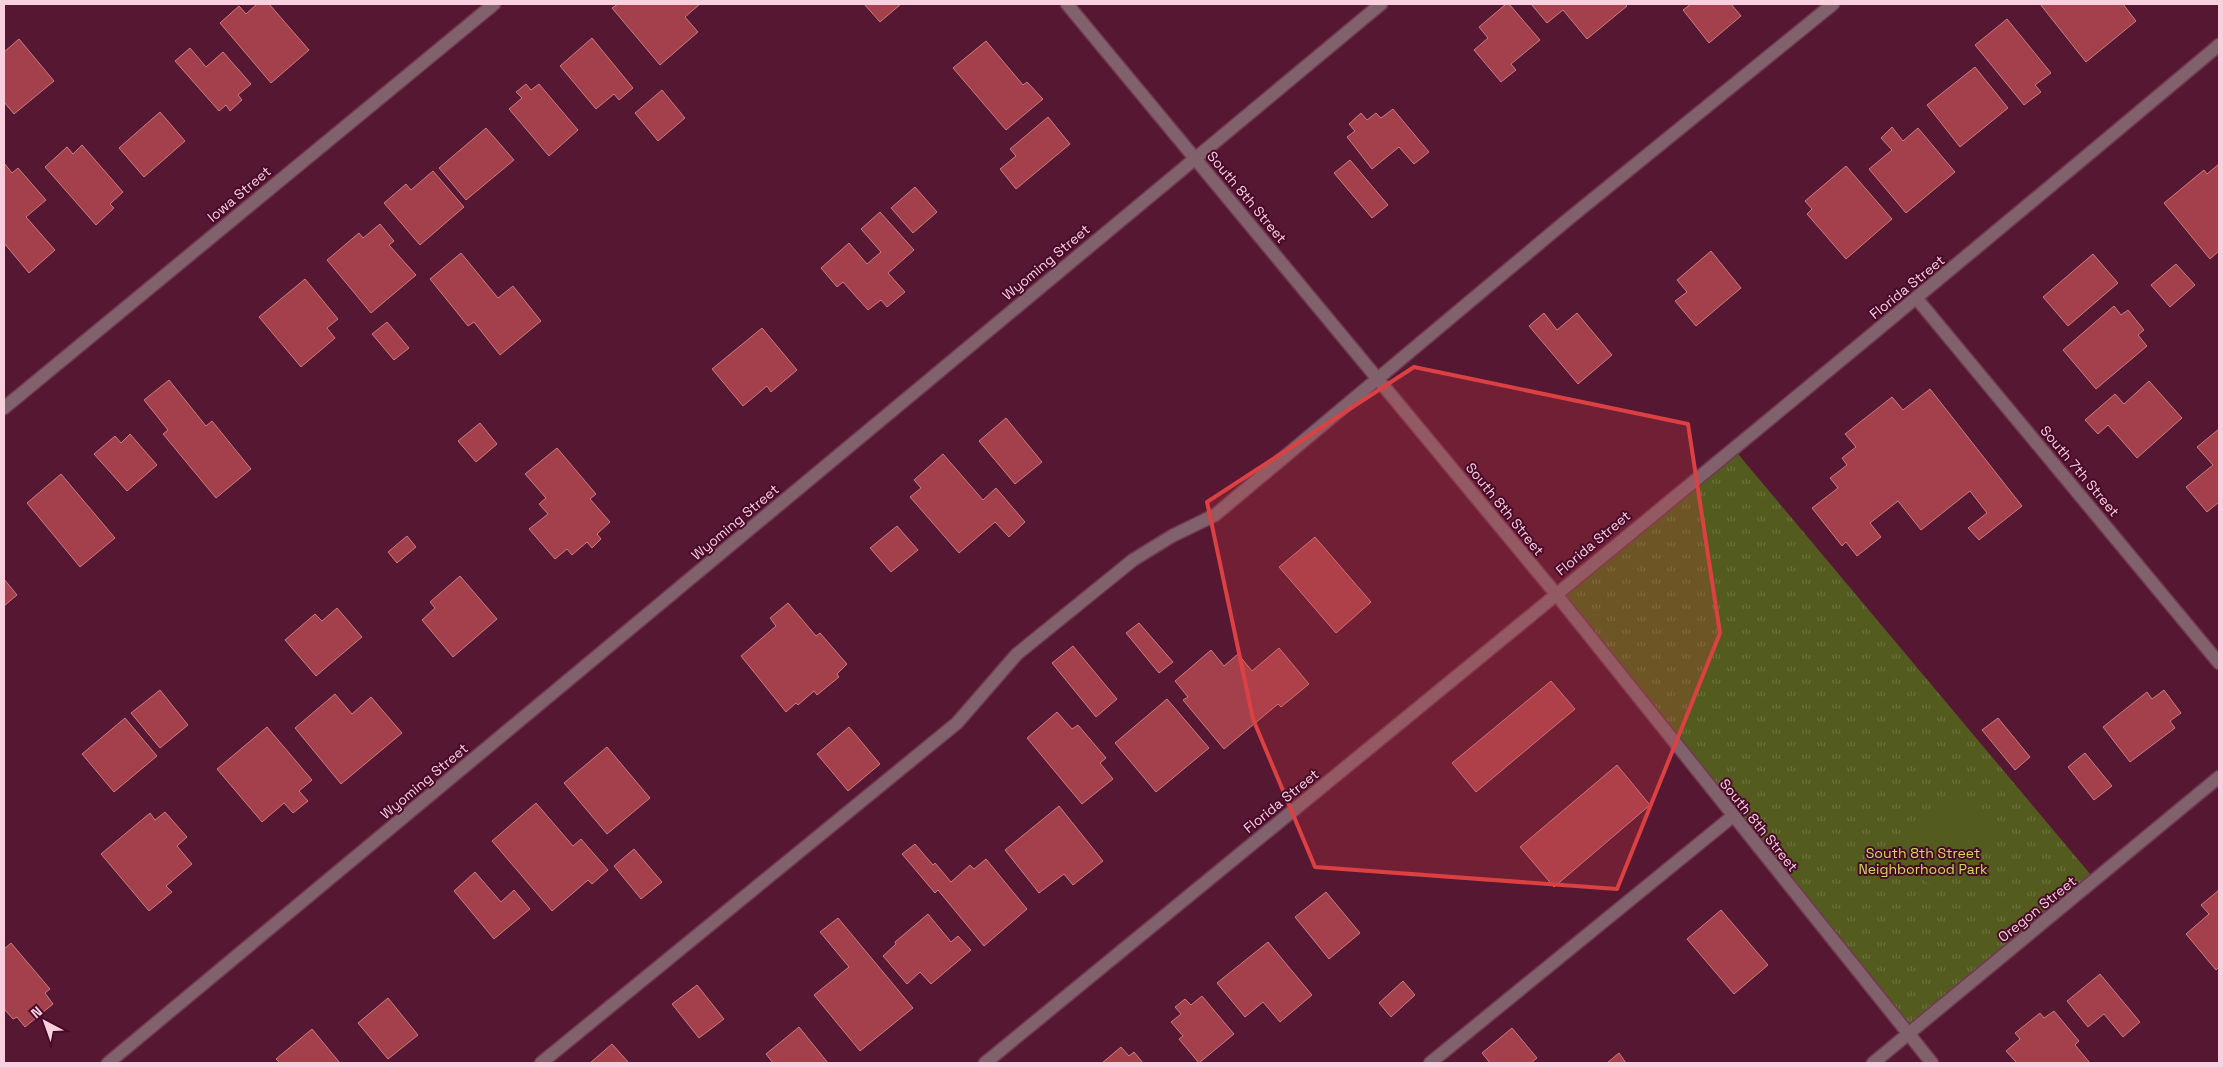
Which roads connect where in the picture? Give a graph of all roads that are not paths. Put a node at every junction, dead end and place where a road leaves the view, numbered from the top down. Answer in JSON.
{"nodes":[{"id":1,"x":494,"y":4,"type":"edge"},
{"id":2,"x":1067,"y":4,"type":"edge"},
{"id":3,"x":1381,"y":4,"type":"edge"},
{"id":4,"x":1833,"y":4,"type":"edge"},
{"id":5,"x":2219,"y":45,"type":"edge"},
{"id":6,"x":1195,"y":158,"type":"junction"},
{"id":7,"x":1917,"y":299,"type":"junction"},
{"id":8,"x":1379,"y":379,"type":"junction"},
{"id":9,"x":4,"y":408,"type":"edge"},
{"id":10,"x":1556,"y":594,"type":"junction"},
{"id":11,"x":2219,"y":663,"type":"edge"},
{"id":12,"x":2219,"y":777,"type":"edge"},
{"id":13,"x":1732,"y":816,"type":"junction"},
{"id":14,"x":1908,"y":1034,"type":"junction"},
{"id":15,"x":108,"y":1063,"type":"edge"},
{"id":16,"x":541,"y":1063,"type":"edge"},
{"id":17,"x":985,"y":1063,"type":"edge"},
{"id":18,"x":1430,"y":1063,"type":"edge"},
{"id":19,"x":1873,"y":1063,"type":"edge"},
{"id":20,"x":1932,"y":1063,"type":"edge"}],
"edges":[{"from":1,"to":9,"type":"street","name":"Iowa Street"},
{"from":2,"to":6,"type":"street","name":"South 8th Street"},
{"from":3,"to":6,"type":"street","name":"Wyoming Street"},
{"from":4,"to":8,"type":"street"},
{"from":5,"to":7,"type":"street","name":"Florida Street"},
{"from":6,"to":8,"type":"street","name":"South 8th Street"},
{"from":6,"to":15,"type":"street","name":"Wyoming Street"},
{"from":7,"to":10,"type":"street","name":"Florida Street"},
{"from":7,"to":11,"type":"street","name":"South 7th Street"},
{"from":8,"to":10,"type":"street","name":"South 8th Street"},
{"from":8,"to":16,"type":"street"},
{"from":10,"to":13,"type":"street","name":"South 8th Street"},
{"from":10,"to":17,"type":"street","name":"Florida Street"},
{"from":12,"to":14,"type":"street","name":"Oregon Street"},
{"from":13,"to":14,"type":"street","name":"South 8th Street"},
{"from":13,"to":18,"type":"street"},
{"from":14,"to":19,"type":"street","name":"Oregon Street"},
{"from":14,"to":20,"type":"street","name":"South 8th Street"}]}
